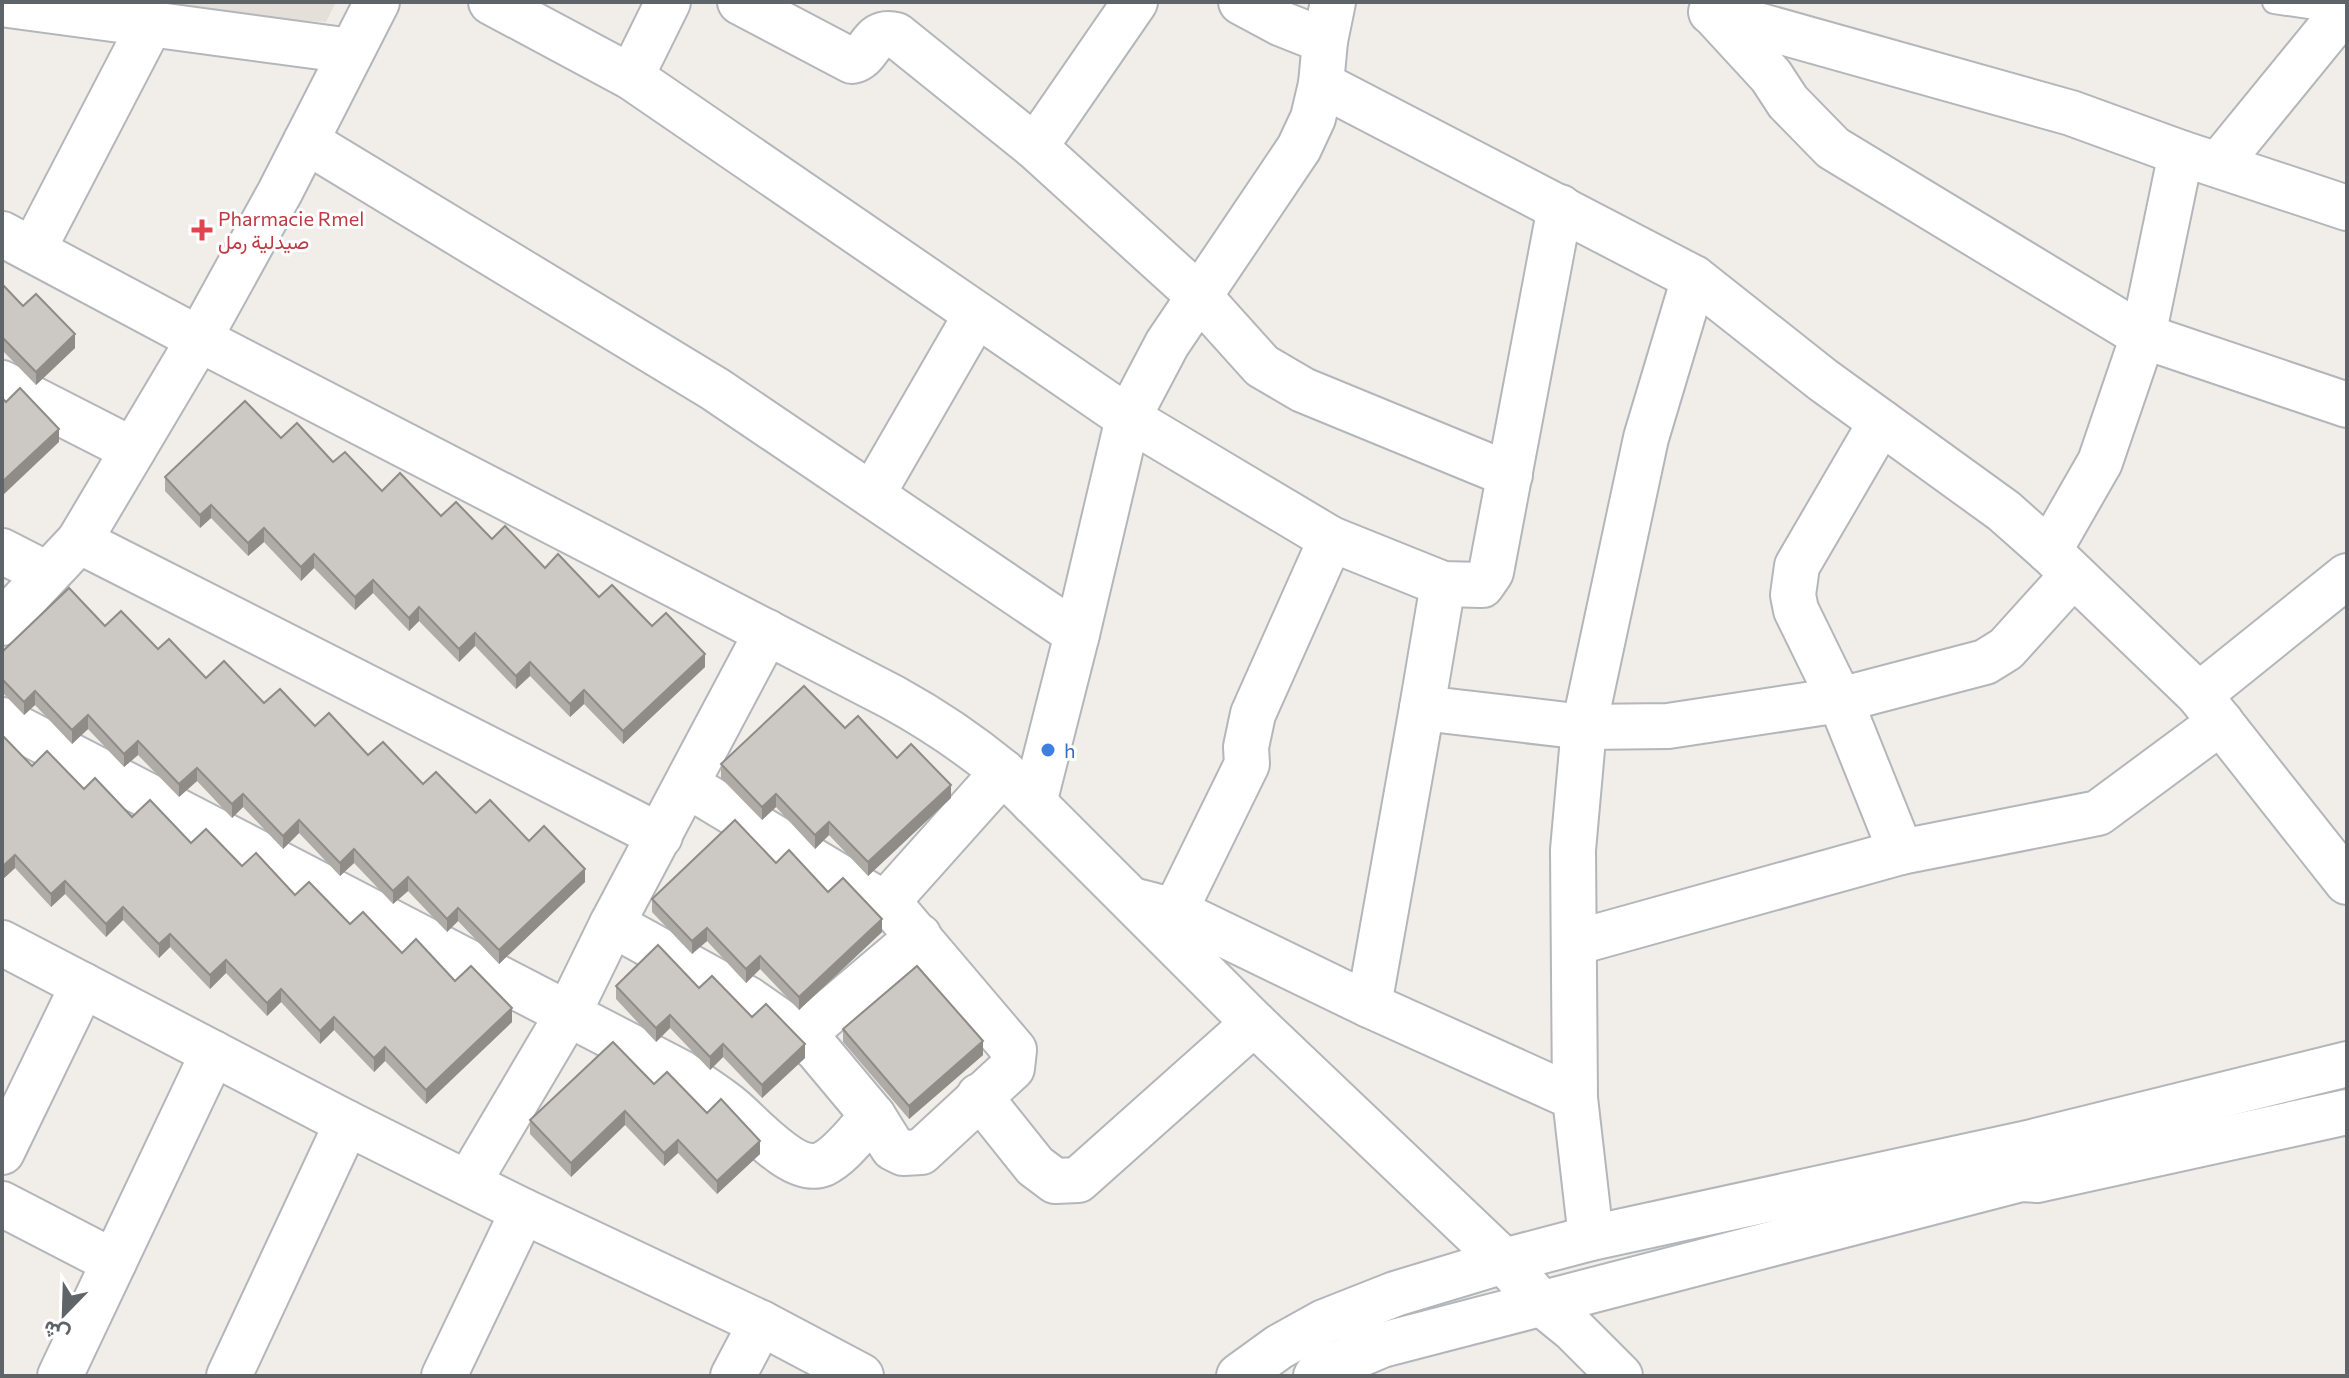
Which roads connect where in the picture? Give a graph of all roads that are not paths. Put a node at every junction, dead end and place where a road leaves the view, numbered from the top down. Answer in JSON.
{"nodes":[{"id":1,"x":377,"y":2,"type":"edge"},
{"id":2,"x":491,"y":2,"type":"edge"},
{"id":3,"x":668,"y":2,"type":"edge"},
{"id":4,"x":740,"y":2,"type":"edge"},
{"id":5,"x":1135,"y":2,"type":"edge"},
{"id":6,"x":1241,"y":2,"type":"edge"},
{"id":7,"x":2274,"y":2,"type":"edge"},
{"id":8,"x":2,"y":4,"type":"edge"},
{"id":9,"x":1703,"y":8,"type":"edge"},
{"id":10,"x":2345,"y":9,"type":"edge"},
{"id":11,"x":1329,"y":21,"type":"edge"},
{"id":12,"x":151,"y":23,"type":"junction"},
{"id":13,"x":351,"y":51,"type":"junction"},
{"id":14,"x":631,"y":77,"type":"junction"},
{"id":15,"x":1321,"y":84,"type":"junction"},
{"id":16,"x":306,"y":141,"type":"junction"},
{"id":17,"x":1035,"y":147,"type":"junction"},
{"id":18,"x":2200,"y":159,"type":"junction"},
{"id":19,"x":1560,"y":207,"type":"junction"},
{"id":20,"x":2347,"y":208,"type":"edge"},
{"id":21,"x":17,"y":242,"type":"edge"},
{"id":22,"x":1694,"y":278,"type":"junction"},
{"id":23,"x":1199,"y":296,"type":"junction"},
{"id":24,"x":976,"y":315,"type":"junction"},
{"id":25,"x":2143,"y":336,"type":"junction"},
{"id":26,"x":199,"y":339,"type":"junction"},
{"id":27,"x":2,"y":383,"type":"edge"},
{"id":28,"x":2347,"y":405,"type":"edge"},
{"id":29,"x":1128,"y":418,"type":"junction"},
{"id":30,"x":1881,"y":422,"type":"junction"},
{"id":31,"x":133,"y":450,"type":"junction"},
{"id":32,"x":1510,"y":475,"type":"junction"},
{"id":33,"x":872,"y":495,"type":"junction"},
{"id":34,"x":1331,"y":539,"type":"junction"},
{"id":35,"x":79,"y":541,"type":"junction"},
{"id":36,"x":2,"y":551,"type":"edge"},
{"id":37,"x":2061,"y":563,"type":"junction"},
{"id":38,"x":47,"y":574,"type":"junction"},
{"id":39,"x":2347,"y":576,"type":"edge"},
{"id":40,"x":1443,"y":584,"type":"junction"},
{"id":41,"x":2,"y":623,"type":"edge"},
{"id":42,"x":767,"y":632,"type":"junction"},
{"id":43,"x":1077,"y":634,"type":"junction"},
{"id":44,"x":1840,"y":700,"type":"junction"},
{"id":45,"x":1422,"y":708,"type":"junction"},
{"id":46,"x":2210,"y":709,"type":"junction"},
{"id":47,"x":2,"y":720,"type":"edge"},
{"id":48,"x":1584,"y":727,"type":"junction"},
{"id":49,"x":1003,"y":772,"type":"junction"},
{"id":50,"x":687,"y":785,"type":"junction"},
{"id":51,"x":1034,"y":803,"type":"junction"},
{"id":52,"x":660,"y":836,"type":"junction"},
{"id":53,"x":1901,"y":852,"type":"junction"},
{"id":54,"x":2347,"y":882,"type":"edge"},
{"id":55,"x":1129,"y":899,"type":"junction"},
{"id":56,"x":885,"y":904,"type":"junction"},
{"id":57,"x":1175,"y":911,"type":"junction"},
{"id":58,"x":612,"y":924,"type":"junction"},
{"id":59,"x":919,"y":936,"type":"junction"},
{"id":60,"x":2,"y":943,"type":"edge"},
{"id":61,"x":1574,"y":943,"type":"junction"},
{"id":62,"x":83,"y":985,"type":"junction"},
{"id":63,"x":1369,"y":1005,"type":"junction"},
{"id":64,"x":569,"y":1012,"type":"junction"},
{"id":65,"x":1254,"y":1023,"type":"junction"},
{"id":66,"x":801,"y":1036,"type":"junction"},
{"id":67,"x":213,"y":1053,"type":"junction"},
{"id":68,"x":2347,"y":1064,"type":"edge"},
{"id":69,"x":979,"y":1096,"type":"junction"},
{"id":70,"x":1575,"y":1098,"type":"junction"},
{"id":71,"x":2347,"y":1112,"type":"edge"},
{"id":72,"x":873,"y":1116,"type":"junction"},
{"id":73,"x":347,"y":1123,"type":"junction"},
{"id":74,"x":2,"y":1152,"type":"edge"},
{"id":75,"x":468,"y":1183,"type":"junction"},
{"id":76,"x":2,"y":1204,"type":"edge"},
{"id":77,"x":523,"y":1211,"type":"junction"},
{"id":78,"x":1591,"y":1238,"type":"junction"},
{"id":79,"x":1504,"y":1261,"type":"junction"},
{"id":80,"x":114,"y":1262,"type":"junction"},
{"id":81,"x":1557,"y":1316,"type":"junction"},
{"id":82,"x":761,"y":1323,"type":"junction"},
{"id":83,"x":60,"y":1376,"type":"edge"},
{"id":84,"x":229,"y":1376,"type":"edge"},
{"id":85,"x":444,"y":1376,"type":"edge"},
{"id":86,"x":733,"y":1376,"type":"edge"},
{"id":87,"x":861,"y":1376,"type":"edge"},
{"id":88,"x":1239,"y":1376,"type":"edge"},
{"id":89,"x":1316,"y":1376,"type":"edge"},
{"id":90,"x":1575,"y":1376,"type":"edge"},
{"id":91,"x":1620,"y":1376,"type":"edge"}],
"edges":[{"from":1,"to":13,"type":"street"},
{"from":2,"to":14,"type":"street"},
{"from":3,"to":14,"type":"street"},
{"from":4,"to":17,"type":"street"},
{"from":5,"to":17,"type":"street"},
{"from":6,"to":11,"type":"street"},
{"from":7,"to":10,"type":"lane"},
{"from":8,"to":12,"type":"street"},
{"from":9,"to":18,"type":"street"},
{"from":9,"to":25,"type":"street"},
{"from":10,"to":18,"type":"street"},
{"from":11,"to":15,"type":"street"},
{"from":12,"to":13,"type":"street"},
{"from":12,"to":21,"type":"street"},
{"from":13,"to":16,"type":"street"},
{"from":14,"to":24,"type":"street"},
{"from":15,"to":19,"type":"street"},
{"from":15,"to":23,"type":"street"},
{"from":16,"to":26,"type":"street"},
{"from":16,"to":33,"type":"street"},
{"from":17,"to":23,"type":"street"},
{"from":18,"to":20,"type":"street"},
{"from":18,"to":25,"type":"street"},
{"from":19,"to":22,"type":"street"},
{"from":19,"to":32,"type":"street"},
{"from":21,"to":26,"type":"street"},
{"from":22,"to":30,"type":"street"},
{"from":22,"to":48,"type":"street"},
{"from":23,"to":29,"type":"street"},
{"from":23,"to":32,"type":"street"},
{"from":24,"to":29,"type":"street"},
{"from":24,"to":33,"type":"street"},
{"from":25,"to":28,"type":"street"},
{"from":25,"to":37,"type":"street"},
{"from":26,"to":31,"type":"street"},
{"from":26,"to":42,"type":"street"},
{"from":27,"to":31,"type":"street"},
{"from":29,"to":34,"type":"street"},
{"from":29,"to":43,"type":"street"},
{"from":30,"to":37,"type":"street"},
{"from":30,"to":44,"type":"street"},
{"from":31,"to":35,"type":"street"},
{"from":32,"to":40,"type":"street"},
{"from":33,"to":43,"type":"street"},
{"from":34,"to":40,"type":"street"},
{"from":34,"to":57,"type":"street"},
{"from":35,"to":38,"type":"street"},
{"from":35,"to":52,"type":"street"},
{"from":36,"to":38,"type":"street"},
{"from":37,"to":44,"type":"street"},
{"from":37,"to":46,"type":"street"},
{"from":38,"to":41,"type":"street"},
{"from":39,"to":46,"type":"street"},
{"from":40,"to":45,"type":"street"},
{"from":42,"to":49,"type":"street"},
{"from":42,"to":50,"type":"street"},
{"from":43,"to":51,"type":"street"},
{"from":44,"to":48,"type":"street"},
{"from":44,"to":53,"type":"street"},
{"from":45,"to":48,"type":"street"},
{"from":45,"to":63,"type":"street"},
{"from":46,"to":53,"type":"street"},
{"from":46,"to":54,"type":"street"},
{"from":47,"to":64,"type":"street"},
{"from":48,"to":61,"type":"street"},
{"from":49,"to":51,"type":"street"},
{"from":49,"to":56,"type":"street"},
{"from":50,"to":52,"type":"street"},
{"from":50,"to":56,"type":"street"},
{"from":51,"to":55,"type":"street"},
{"from":52,"to":58,"type":"street"},
{"from":53,"to":61,"type":"street"},
{"from":55,"to":57,"type":"street"},
{"from":55,"to":65,"type":"street"},
{"from":56,"to":59,"type":"street"},
{"from":57,"to":63,"type":"street"},
{"from":58,"to":64,"type":"street"},
{"from":58,"to":66,"type":"street"},
{"from":59,"to":66,"type":"street"},
{"from":59,"to":69,"type":"street"},
{"from":60,"to":62,"type":"street"},
{"from":61,"to":70,"type":"street"},
{"from":62,"to":67,"type":"street"},
{"from":62,"to":74,"type":"street"},
{"from":63,"to":70,"type":"street"},
{"from":64,"to":72,"type":"street"},
{"from":64,"to":75,"type":"street"},
{"from":65,"to":69,"type":"street"},
{"from":65,"to":79,"type":"street"},
{"from":66,"to":72,"type":"street"},
{"from":67,"to":73,"type":"street"},
{"from":67,"to":80,"type":"street"},
{"from":68,"to":78,"type":"street"},
{"from":69,"to":72,"type":"street"},
{"from":70,"to":78,"type":"street"},
{"from":71,"to":81,"type":"street"},
{"from":73,"to":75,"type":"street"},
{"from":73,"to":84,"type":"street"},
{"from":75,"to":77,"type":"street"},
{"from":76,"to":80,"type":"street"},
{"from":77,"to":82,"type":"street"},
{"from":77,"to":85,"type":"street"},
{"from":78,"to":79,"type":"street"},
{"from":79,"to":81,"type":"street"},
{"from":79,"to":88,"type":"street"},
{"from":80,"to":83,"type":"street"},
{"from":81,"to":89,"type":"street"},
{"from":81,"to":90,"type":"street"},
{"from":81,"to":91,"type":"street"},
{"from":82,"to":86,"type":"street"},
{"from":82,"to":87,"type":"street"}]}
